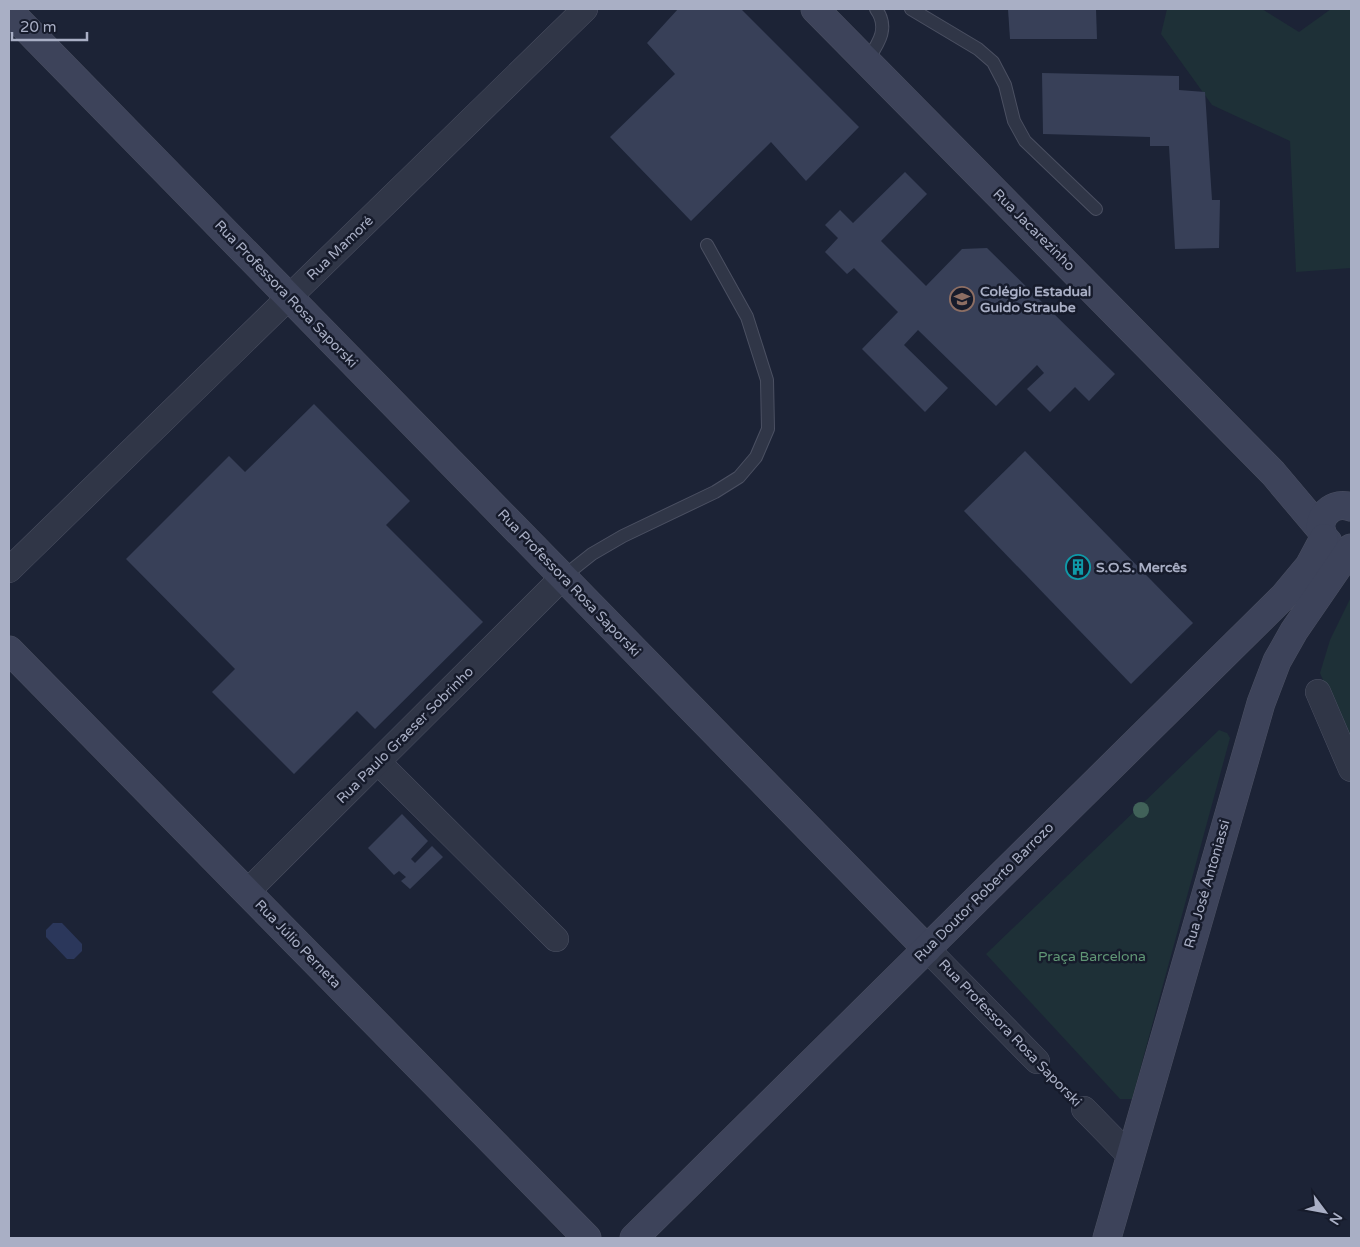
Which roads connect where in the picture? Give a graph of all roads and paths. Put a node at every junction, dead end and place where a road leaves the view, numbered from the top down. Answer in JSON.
{"nodes":[{"id":1,"x":584,"y":9,"type":"edge"},
{"id":2,"x":815,"y":9,"type":"edge"},
{"id":3,"x":876,"y":9,"type":"edge"},
{"id":4,"x":911,"y":9,"type":"edge"},
{"id":5,"x":9,"y":11,"type":"edge"},
{"id":6,"x":867,"y":61,"type":"junction"},
{"id":7,"x":1096,"y":209,"type":"dead end"},
{"id":8,"x":707,"y":245,"type":"dead end"},
{"id":9,"x":289,"y":297,"type":"junction"},
{"id":10,"x":1274,"y":473,"type":"junction"},
{"id":11,"x":1345,"y":505,"type":"edge"},
{"id":12,"x":1323,"y":534,"type":"junction"},
{"id":13,"x":1351,"y":547,"type":"edge"},
{"id":14,"x":9,"y":570,"type":"edge"},
{"id":15,"x":563,"y":577,"type":"junction"},
{"id":16,"x":9,"y":650,"type":"edge"},
{"id":17,"x":1318,"y":692,"type":"dead end"},
{"id":18,"x":378,"y":762,"type":"junction"},
{"id":19,"x":1351,"y":769,"type":"edge"},
{"id":20,"x":247,"y":892,"type":"junction"},
{"id":21,"x":556,"y":939,"type":"dead end"},
{"id":22,"x":927,"y":949,"type":"junction"},
{"id":23,"x":1038,"y":1061,"type":"joint"},
{"id":24,"x":1084,"y":1109,"type":"joint"},
{"id":25,"x":1130,"y":1156,"type":"junction"},
{"id":26,"x":587,"y":1238,"type":"edge"},
{"id":27,"x":634,"y":1238,"type":"edge"},
{"id":28,"x":1107,"y":1238,"type":"edge"}],
"edges":[{"from":1,"to":9,"type":"street","name":"Rua Mamoré"},
{"from":2,"to":6,"type":"main road","name":"Rua Jacarezinho"},
{"from":3,"to":6,"type":"lane"},
{"from":4,"to":7,"type":"lane"},
{"from":5,"to":9,"type":"main road","name":"Rua Professora Rosa Saporski"},
{"from":6,"to":10,"type":"main road","name":"Rua Jacarezinho"},
{"from":8,"to":15,"type":"lane"},
{"from":9,"to":14,"type":"street","name":"Rua Mamoré"},
{"from":9,"to":15,"type":"main road","name":"Rua Professora Rosa Saporski"},
{"from":10,"to":11,"type":"main road","name":"Rua Jacarezinho"},
{"from":10,"to":12,"type":"main road","name":"Rua Jacarezinho"},
{"from":11,"to":12,"type":"main road","name":"Rua Doutor Roberto Barrozo"},
{"from":12,"to":13,"type":"main road"},
{"from":12,"to":22,"type":"main road","name":"Rua Doutor Roberto Barrozo"},
{"from":13,"to":25,"type":"main road","name":"Rua José Antoniassi"},
{"from":15,"to":18,"type":"street","name":"Rua Paulo Graeser Sobrinho"},
{"from":15,"to":22,"type":"main road","name":"Rua Professora Rosa Saporski"},
{"from":16,"to":20,"type":"main road","name":"Rua Júlio Perneta"},
{"from":17,"to":19,"type":"street"},
{"from":18,"to":20,"type":"street","name":"Rua Paulo Graeser Sobrinho"},
{"from":18,"to":21,"type":"street"},
{"from":20,"to":26,"type":"main road","name":"Rua Júlio Perneta"},
{"from":22,"to":23,"type":"street","name":"Rua Professora Rosa Saporski"},
{"from":22,"to":27,"type":"main road","name":"Rua Doutor Roberto Barrozo"},
{"from":23,"to":24,"type":"path","name":"Rua Professora Rosa Saporski"},
{"from":24,"to":25,"type":"street","name":"Rua Professora Rosa Saporski"},
{"from":25,"to":28,"type":"main road","name":"Rua José Antoniassi"}]}
